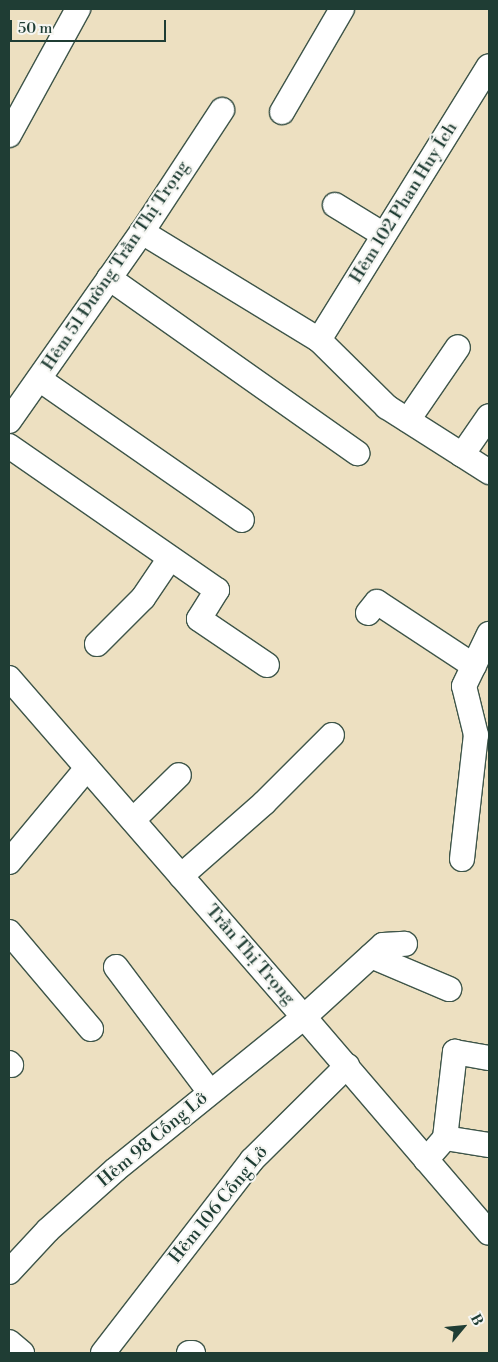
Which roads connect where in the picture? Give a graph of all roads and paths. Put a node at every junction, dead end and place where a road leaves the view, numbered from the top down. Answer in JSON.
{"nodes":[{"id":1,"x":78,"y":9,"type":"edge"},
{"id":2,"x":342,"y":9,"type":"edge"},
{"id":3,"x":489,"y":66,"type":"edge"},
{"id":4,"x":222,"y":110,"type":"dead end"},
{"id":5,"x":282,"y":112,"type":"dead end"},
{"id":6,"x":10,"y":133,"type":"edge"},
{"id":7,"x":335,"y":205,"type":"dead end"},
{"id":8,"x":142,"y":232,"type":"junction"},
{"id":9,"x":384,"y":235,"type":"junction"},
{"id":10,"x":109,"y":278,"type":"junction"},
{"id":11,"x":319,"y":340,"type":"junction"},
{"id":12,"x":458,"y":346,"type":"dead end"},
{"id":13,"x":39,"y":378,"type":"junction"},
{"id":14,"x":489,"y":416,"type":"edge"},
{"id":15,"x":408,"y":420,"type":"junction"},
{"id":16,"x":9,"y":421,"type":"edge"},
{"id":17,"x":9,"y":446,"type":"edge"},
{"id":18,"x":357,"y":453,"type":"dead end"},
{"id":19,"x":462,"y":455,"type":"junction"},
{"id":20,"x":489,"y":472,"type":"edge"},
{"id":21,"x":242,"y":520,"type":"dead end"},
{"id":22,"x":170,"y":558,"type":"junction"},
{"id":23,"x":368,"y":614,"type":"dead end"},
{"id":24,"x":489,"y":634,"type":"edge"},
{"id":25,"x":97,"y":644,"type":"dead end"},
{"id":26,"x":267,"y":665,"type":"dead end"},
{"id":27,"x":474,"y":666,"type":"junction"},
{"id":28,"x":9,"y":678,"type":"edge"},
{"id":29,"x":332,"y":735,"type":"dead end"},
{"id":30,"x":87,"y":768,"type":"junction"},
{"id":31,"x":179,"y":775,"type":"dead end"},
{"id":32,"x":133,"y":820,"type":"junction"},
{"id":33,"x":462,"y":859,"type":"dead end"},
{"id":34,"x":9,"y":862,"type":"edge"},
{"id":35,"x":181,"y":876,"type":"junction"},
{"id":36,"x":9,"y":932,"type":"edge"},
{"id":37,"x":405,"y":944,"type":"dead end"},
{"id":38,"x":371,"y":956,"type":"junction"},
{"id":39,"x":116,"y":967,"type":"dead end"},
{"id":40,"x":449,"y":989,"type":"dead end"},
{"id":41,"x":304,"y":1017,"type":"junction"},
{"id":42,"x":91,"y":1029,"type":"dead end"},
{"id":43,"x":489,"y":1058,"type":"edge"},
{"id":44,"x":347,"y":1066,"type":"junction"},
{"id":45,"x":210,"y":1092,"type":"junction"},
{"id":46,"x":445,"y":1138,"type":"junction"},
{"id":47,"x":489,"y":1145,"type":"edge"},
{"id":48,"x":426,"y":1160,"type":"junction"},
{"id":49,"x":489,"y":1234,"type":"edge"},
{"id":50,"x":9,"y":1272,"type":"edge"},
{"id":51,"x":9,"y":1342,"type":"edge"},
{"id":52,"x":22,"y":1353,"type":"edge"},
{"id":53,"x":103,"y":1353,"type":"edge"},
{"id":54,"x":189,"y":1353,"type":"edge"},
{"id":55,"x":193,"y":1353,"type":"edge"}],
"edges":[{"from":1,"to":6,"type":"street"},
{"from":2,"to":5,"type":"street"},
{"from":3,"to":9,"type":"street","name":"Hẻm 102 Phan Huy Ích"},
{"from":4,"to":8,"type":"street","name":"Hẻm 51 Đường Trần Thị Trọng"},
{"from":7,"to":9,"type":"street"},
{"from":8,"to":10,"type":"street","name":"Hẻm 51 Đường Trần Thị Trọng"},
{"from":8,"to":11,"type":"street"},
{"from":9,"to":11,"type":"street","name":"Hẻm 102 Phan Huy Ích"},
{"from":10,"to":13,"type":"street","name":"Hẻm 51 Đường Trần Thị Trọng"},
{"from":10,"to":18,"type":"street"},
{"from":11,"to":15,"type":"street"},
{"from":12,"to":15,"type":"street"},
{"from":13,"to":16,"type":"street","name":"Hẻm 51 Đường Trần Thị Trọng"},
{"from":13,"to":21,"type":"street"},
{"from":14,"to":19,"type":"street"},
{"from":15,"to":19,"type":"street"},
{"from":17,"to":22,"type":"street"},
{"from":19,"to":20,"type":"street"},
{"from":22,"to":25,"type":"street"},
{"from":22,"to":26,"type":"street"},
{"from":23,"to":27,"type":"street"},
{"from":24,"to":27,"type":"street"},
{"from":27,"to":33,"type":"street"},
{"from":28,"to":30,"type":"street","name":"Trần Thị Trọng"},
{"from":29,"to":35,"type":"street"},
{"from":30,"to":32,"type":"street","name":"Trần Thị Trọng"},
{"from":30,"to":34,"type":"street"},
{"from":31,"to":32,"type":"street"},
{"from":32,"to":35,"type":"street","name":"Trần Thị Trọng"},
{"from":35,"to":41,"type":"street","name":"Trần Thị Trọng"},
{"from":36,"to":42,"type":"street"},
{"from":37,"to":38,"type":"street","name":"Hẻm 98 Cống Lở"},
{"from":38,"to":40,"type":"street"},
{"from":38,"to":41,"type":"street","name":"Hẻm 98 Cống Lở"},
{"from":39,"to":45,"type":"street"},
{"from":41,"to":44,"type":"street","name":"Trần Thị Trọng"},
{"from":41,"to":45,"type":"street","name":"Hẻm 98 Cống Lở"},
{"from":43,"to":46,"type":"street"},
{"from":44,"to":48,"type":"street","name":"Trần Thị Trọng"},
{"from":44,"to":53,"type":"street","name":"Hẻm 106 Cống Lở"},
{"from":45,"to":50,"type":"street","name":"Hẻm 98 Cống Lở"},
{"from":46,"to":47,"type":"street"},
{"from":46,"to":48,"type":"street"},
{"from":48,"to":49,"type":"street","name":"Trần Thị Trọng"},
{"from":51,"to":52,"type":"street"},
{"from":54,"to":55,"type":"street"}]}
